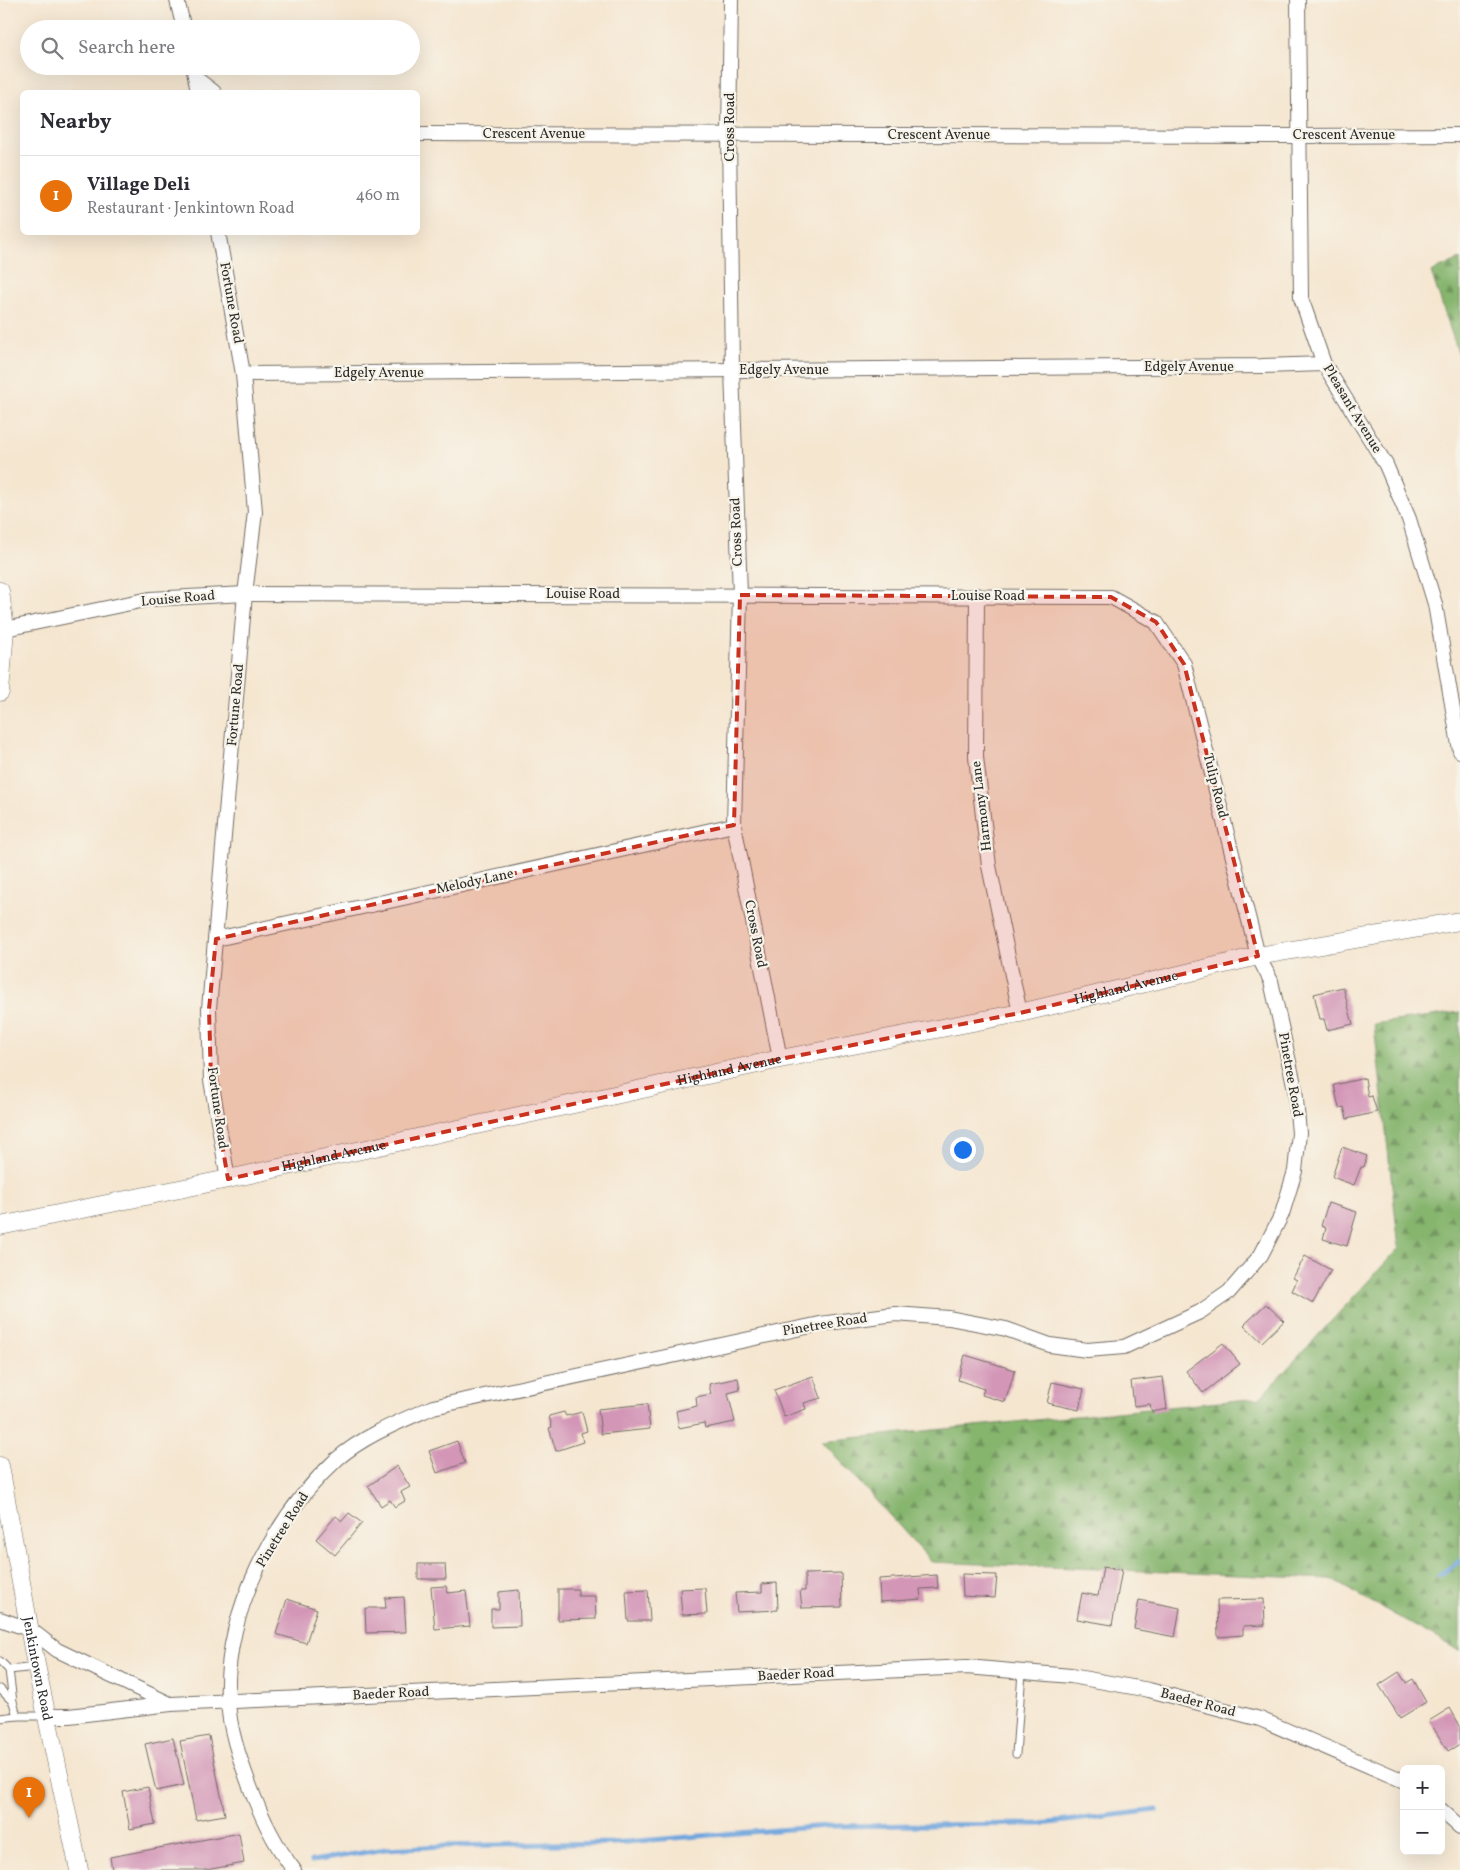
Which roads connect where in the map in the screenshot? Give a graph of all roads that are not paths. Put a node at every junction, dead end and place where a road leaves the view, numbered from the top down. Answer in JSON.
{"nodes":[{"id":1,"x":177,"y":0,"type":"edge"},
{"id":2,"x":731,"y":0,"type":"edge"},
{"id":3,"x":1298,"y":0,"type":"edge"},
{"id":4,"x":182,"y":20,"type":"edge"},
{"id":5,"x":196,"y":79,"type":"edge"},
{"id":6,"x":211,"y":90,"type":"edge"},
{"id":7,"x":420,"y":134,"type":"edge"},
{"id":8,"x":730,"y":134,"type":"junction"},
{"id":9,"x":1460,"y":135,"type":"edge"},
{"id":10,"x":1300,"y":136,"type":"junction"},
{"id":11,"x":219,"y":235,"type":"edge"},
{"id":12,"x":1324,"y":364,"type":"junction"},
{"id":13,"x":732,"y":370,"type":"junction"},
{"id":14,"x":243,"y":374,"type":"junction"},
{"id":15,"x":0,"y":591,"type":"edge"},
{"id":16,"x":245,"y":594,"type":"junction"},
{"id":17,"x":740,"y":595,"type":"junction"},
{"id":18,"x":976,"y":595,"type":"junction"},
{"id":19,"x":1156,"y":622,"type":"joint"},
{"id":20,"x":5,"y":629,"type":"junction"},
{"id":21,"x":0,"y":692,"type":"edge"},
{"id":22,"x":1460,"y":751,"type":"edge"},
{"id":23,"x":734,"y":824,"type":"junction"},
{"id":24,"x":1460,"y":920,"type":"edge"},
{"id":25,"x":216,"y":939,"type":"junction"},
{"id":26,"x":1258,"y":956,"type":"junction"},
{"id":27,"x":1020,"y":1013,"type":"junction"},
{"id":28,"x":780,"y":1059,"type":"junction"},
{"id":29,"x":228,"y":1179,"type":"junction"},
{"id":30,"x":0,"y":1226,"type":"edge"},
{"id":31,"x":0,"y":1466,"type":"edge"},
{"id":32,"x":0,"y":1618,"type":"edge"},
{"id":33,"x":30,"y":1630,"type":"junction"},
{"id":34,"x":0,"y":1661,"type":"edge"},
{"id":35,"x":36,"y":1667,"type":"junction"},
{"id":36,"x":9,"y":1670,"type":"junction"},
{"id":37,"x":1022,"y":1672,"type":"junction"},
{"id":38,"x":0,"y":1690,"type":"edge"},
{"id":39,"x":228,"y":1701,"type":"junction"},
{"id":40,"x":13,"y":1702,"type":"junction"},
{"id":41,"x":171,"y":1704,"type":"junction"},
{"id":42,"x":1,"y":1716,"type":"edge"},
{"id":43,"x":17,"y":1716,"type":"junction"},
{"id":44,"x":47,"y":1716,"type":"junction"},
{"id":45,"x":1016,"y":1754,"type":"dead end"},
{"id":46,"x":1400,"y":1779,"type":"edge"},
{"id":47,"x":1445,"y":1814,"type":"edge"},
{"id":48,"x":1460,"y":1827,"type":"edge"},
{"id":49,"x":79,"y":1870,"type":"edge"},
{"id":50,"x":294,"y":1870,"type":"edge"}],
"edges":[{"from":1,"to":4,"type":"street"},
{"from":2,"to":8,"type":"street","name":"Cross Road"},
{"from":3,"to":10,"type":"street","name":"Pleasant Avenue"},
{"from":5,"to":6,"type":"street"},
{"from":7,"to":8,"type":"street","name":"Crescent Avenue"},
{"from":8,"to":10,"type":"street","name":"Crescent Avenue"},
{"from":8,"to":13,"type":"street","name":"Cross Road"},
{"from":9,"to":10,"type":"street","name":"Crescent Avenue"},
{"from":10,"to":12,"type":"street","name":"Pleasant Avenue"},
{"from":11,"to":14,"type":"street","name":"Fortune Road"},
{"from":12,"to":13,"type":"street","name":"Edgely Avenue"},
{"from":12,"to":22,"type":"street","name":"Pleasant Avenue"},
{"from":13,"to":14,"type":"street","name":"Edgely Avenue"},
{"from":13,"to":17,"type":"street","name":"Cross Road"},
{"from":14,"to":16,"type":"street","name":"Fortune Road"},
{"from":15,"to":20,"type":"street"},
{"from":16,"to":17,"type":"street","name":"Louise Road"},
{"from":16,"to":20,"type":"street","name":"Louise Road"},
{"from":16,"to":25,"type":"street","name":"Fortune Road"},
{"from":17,"to":18,"type":"street","name":"Louise Road"},
{"from":17,"to":23,"type":"street","name":"Cross Road"},
{"from":18,"to":19,"type":"street","name":"Louise Road"},
{"from":18,"to":27,"type":"street","name":"Harmony Lane"},
{"from":19,"to":26,"type":"street","name":"Tulip Road"},
{"from":20,"to":21,"type":"street"},
{"from":23,"to":25,"type":"street","name":"Melody Lane"},
{"from":23,"to":28,"type":"street","name":"Cross Road"},
{"from":24,"to":26,"type":"street","name":"Highland Avenue"},
{"from":25,"to":29,"type":"street","name":"Fortune Road"},
{"from":26,"to":27,"type":"street","name":"Highland Avenue"},
{"from":26,"to":39,"type":"street","name":"Pinetree Road"},
{"from":27,"to":28,"type":"street","name":"Highland Avenue"},
{"from":28,"to":29,"type":"street","name":"Highland Avenue"},
{"from":29,"to":30,"type":"street","name":"Highland Avenue"},
{"from":31,"to":33,"type":"street","name":"Jenkintown Road"},
{"from":32,"to":33,"type":"street","name":"Baeder Road"},
{"from":33,"to":35,"type":"street","name":"Jenkintown Road"},
{"from":33,"to":41,"type":"street","name":"Baeder Road"},
{"from":34,"to":36,"type":"lane"},
{"from":35,"to":36,"type":"lane"},
{"from":35,"to":44,"type":"street","name":"Jenkintown Road"},
{"from":36,"to":40,"type":"lane"},
{"from":37,"to":39,"type":"street","name":"Baeder Road"},
{"from":37,"to":45,"type":"lane"},
{"from":37,"to":46,"type":"street","name":"Baeder Road"},
{"from":38,"to":40,"type":"lane"},
{"from":39,"to":41,"type":"street","name":"Baeder Road"},
{"from":39,"to":50,"type":"street","name":"Pinetree Road"},
{"from":40,"to":43,"type":"lane"},
{"from":41,"to":44,"type":"street","name":"Baeder Road"},
{"from":42,"to":43,"type":"lane"},
{"from":43,"to":44,"type":"lane"},
{"from":44,"to":49,"type":"street","name":"Jenkintown Road"},
{"from":47,"to":48,"type":"street"}]}
